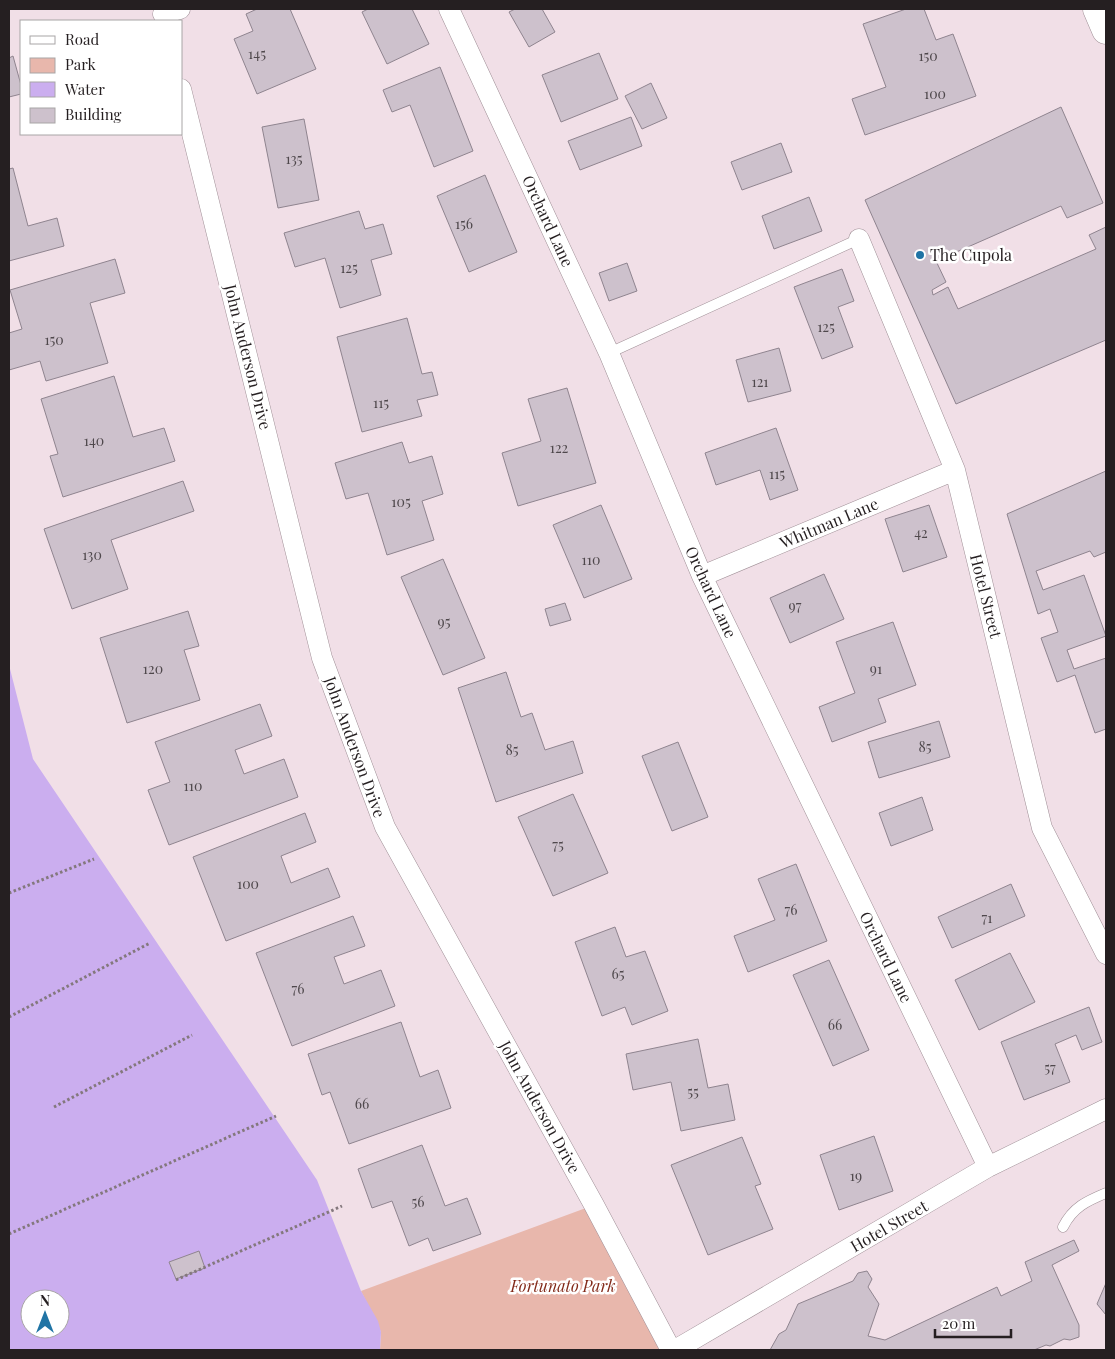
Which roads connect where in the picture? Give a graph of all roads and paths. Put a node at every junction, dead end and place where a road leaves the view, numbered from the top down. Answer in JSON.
{"nodes":[{"id":1,"x":449,"y":9,"type":"edge"},
{"id":2,"x":1097,"y":9,"type":"edge"},
{"id":3,"x":1106,"y":30,"type":"edge"},
{"id":4,"x":182,"y":93,"type":"edge"},
{"id":5,"x":859,"y":239,"type":"joint"},
{"id":6,"x":609,"y":352,"type":"junction"},
{"id":7,"x":955,"y":470,"type":"junction"},
{"id":8,"x":702,"y":576,"type":"junction"},
{"id":9,"x":94,"y":860,"type":"dead end"},
{"id":10,"x":9,"y":893,"type":"edge"},
{"id":11,"x":150,"y":943,"type":"dead end"},
{"id":12,"x":1106,"y":954,"type":"edge"},
{"id":13,"x":9,"y":1017,"type":"edge"},
{"id":14,"x":192,"y":1035,"type":"dead end"},
{"id":15,"x":54,"y":1107,"type":"dead end"},
{"id":16,"x":1106,"y":1109,"type":"edge"},
{"id":17,"x":276,"y":1116,"type":"dead end"},
{"id":18,"x":988,"y":1167,"type":"junction"},
{"id":19,"x":1106,"y":1193,"type":"edge"},
{"id":20,"x":342,"y":1206,"type":"dead end"},
{"id":21,"x":1063,"y":1226,"type":"dead end"},
{"id":22,"x":9,"y":1234,"type":"edge"},
{"id":23,"x":176,"y":1280,"type":"dead end"},
{"id":24,"x":671,"y":1350,"type":"edge"},
{"id":25,"x":675,"y":1350,"type":"edge"}],
"edges":[{"from":1,"to":6,"type":"street","name":"Orchard Lane"},
{"from":2,"to":3,"type":"street"},
{"from":4,"to":24,"type":"street","name":"John Anderson Drive"},
{"from":5,"to":6,"type":"lane"},
{"from":5,"to":7,"type":"street","name":"Hotel Street"},
{"from":6,"to":8,"type":"street","name":"Orchard Lane"},
{"from":7,"to":8,"type":"street","name":"Whitman Lane"},
{"from":7,"to":12,"type":"street","name":"Hotel Street"},
{"from":8,"to":18,"type":"street","name":"Orchard Lane"},
{"from":9,"to":10,"type":"path"},
{"from":11,"to":13,"type":"path"},
{"from":14,"to":15,"type":"path"},
{"from":16,"to":18,"type":"street","name":"Hotel Street"},
{"from":17,"to":22,"type":"path"},
{"from":18,"to":25,"type":"street","name":"Hotel Street"},
{"from":19,"to":21,"type":"lane"},
{"from":20,"to":23,"type":"path"}]}
